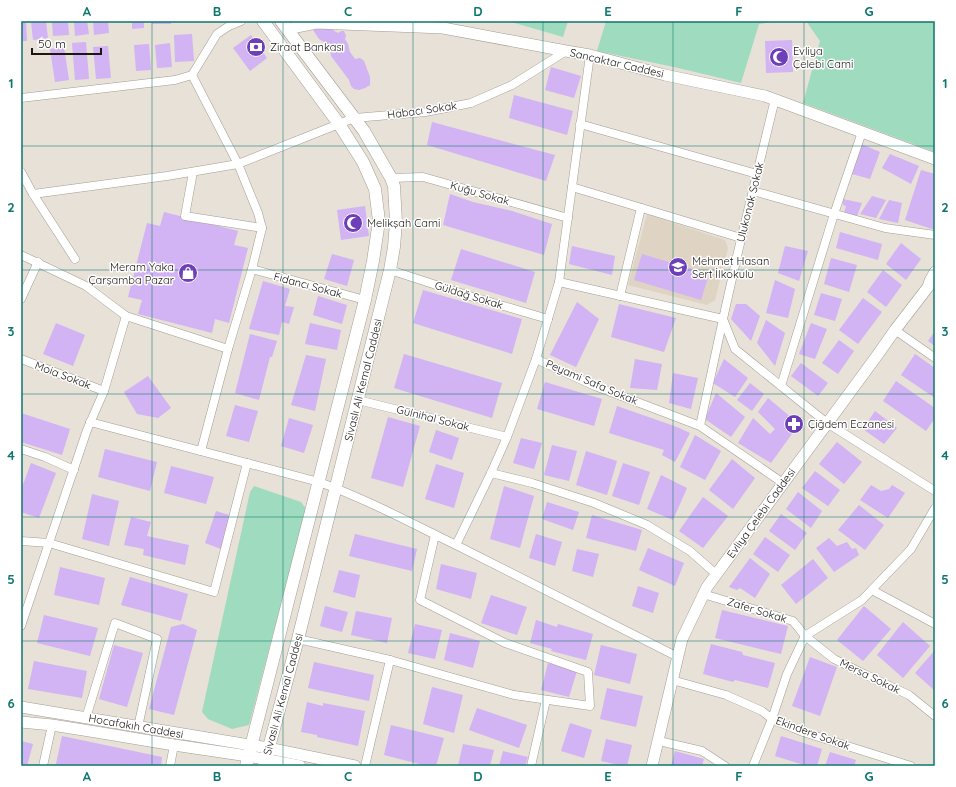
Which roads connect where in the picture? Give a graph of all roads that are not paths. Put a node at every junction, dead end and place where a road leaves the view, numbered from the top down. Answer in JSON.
{"nodes":[{"id":1,"x":241,"y":21,"type":"edge"},
{"id":2,"x":256,"y":21,"type":"edge"},
{"id":3,"x":263,"y":21,"type":"edge"},
{"id":4,"x":285,"y":24,"type":"edge"},
{"id":5,"x":271,"y":32,"type":"junction"},
{"id":6,"x":566,"y":51,"type":"junction"},
{"id":7,"x":590,"y":55,"type":"junction"},
{"id":8,"x":192,"y":74,"type":"junction"},
{"id":9,"x":21,"y":98,"type":"edge"},
{"id":10,"x":775,"y":100,"type":"junction"},
{"id":11,"x":354,"y":118,"type":"junction"},
{"id":12,"x":339,"y":124,"type":"junction"},
{"id":13,"x":580,"y":124,"type":"junction"},
{"id":14,"x":862,"y":132,"type":"junction"},
{"id":15,"x":935,"y":159,"type":"edge"},
{"id":16,"x":238,"y":164,"type":"junction"},
{"id":17,"x":21,"y":172,"type":"edge"},
{"id":18,"x":193,"y":172,"type":"junction"},
{"id":19,"x":757,"y":174,"type":"junction"},
{"id":20,"x":391,"y":178,"type":"junction"},
{"id":21,"x":23,"y":182,"type":"edge"},
{"id":22,"x":572,"y":187,"type":"junction"},
{"id":23,"x":753,"y":191,"type":"junction"},
{"id":24,"x":33,"y":194,"type":"junction"},
{"id":25,"x":641,"y":208,"type":"junction"},
{"id":26,"x":834,"y":214,"type":"junction"},
{"id":27,"x":568,"y":218,"type":"junction"},
{"id":28,"x":262,"y":228,"type":"junction"},
{"id":29,"x":935,"y":235,"type":"edge"},
{"id":30,"x":741,"y":238,"type":"junction"},
{"id":31,"x":21,"y":254,"type":"edge"},
{"id":32,"x":75,"y":259,"type":"dead end"},
{"id":33,"x":38,"y":262,"type":"junction"},
{"id":34,"x":252,"y":269,"type":"junction"},
{"id":35,"x":390,"y":270,"type":"junction"},
{"id":36,"x":935,"y":272,"type":"edge"},
{"id":37,"x":559,"y":282,"type":"junction"},
{"id":38,"x":932,"y":285,"type":"edge"},
{"id":39,"x":620,"y":296,"type":"junction"},
{"id":40,"x":21,"y":299,"type":"edge"},
{"id":41,"x":365,"y":300,"type":"junction"},
{"id":42,"x":126,"y":316,"type":"junction"},
{"id":43,"x":548,"y":319,"type":"junction"},
{"id":44,"x":723,"y":319,"type":"junction"},
{"id":45,"x":895,"y":330,"type":"junction"},
{"id":46,"x":228,"y":349,"type":"junction"},
{"id":47,"x":935,"y":358,"type":"edge"},
{"id":48,"x":21,"y":359,"type":"edge"},
{"id":49,"x":536,"y":359,"type":"junction"},
{"id":50,"x":781,"y":386,"type":"junction"},
{"id":51,"x":104,"y":392,"type":"junction"},
{"id":52,"x":358,"y":400,"type":"junction"},
{"id":53,"x":90,"y":422,"type":"junction"},
{"id":54,"x":827,"y":424,"type":"junction"},
{"id":55,"x":700,"y":426,"type":"junction"},
{"id":56,"x":507,"y":437,"type":"junction"},
{"id":57,"x":21,"y":449,"type":"edge"},
{"id":58,"x":201,"y":451,"type":"junction"},
{"id":59,"x":247,"y":463,"type":"junction"},
{"id":60,"x":74,"y":470,"type":"junction"},
{"id":61,"x":491,"y":473,"type":"junction"},
{"id":62,"x":319,"y":482,"type":"junction"},
{"id":63,"x":783,"y":483,"type":"junction"},
{"id":64,"x":335,"y":488,"type":"junction"},
{"id":65,"x":935,"y":491,"type":"edge"},
{"id":66,"x":935,"y":508,"type":"edge"},
{"id":67,"x":435,"y":535,"type":"junction"},
{"id":68,"x":21,"y":541,"type":"edge"},
{"id":69,"x":49,"y":543,"type":"junction"},
{"id":70,"x":456,"y":545,"type":"junction"},
{"id":71,"x":716,"y":574,"type":"junction"},
{"id":72,"x":872,"y":590,"type":"junction"},
{"id":73,"x":703,"y":594,"type":"junction"},
{"id":74,"x":935,"y":624,"type":"edge"},
{"id":75,"x":21,"y":626,"type":"edge"},
{"id":76,"x":805,"y":636,"type":"junction"},
{"id":77,"x":298,"y":639,"type":"junction"},
{"id":78,"x":678,"y":656,"type":"junction"},
{"id":79,"x":390,"y":660,"type":"junction"},
{"id":80,"x":672,"y":680,"type":"junction"},
{"id":81,"x":546,"y":700,"type":"junction"},
{"id":82,"x":21,"y":707,"type":"edge"},
{"id":83,"x":935,"y":716,"type":"edge"},
{"id":84,"x":86,"y":718,"type":"junction"},
{"id":85,"x":772,"y":719,"type":"junction"},
{"id":86,"x":21,"y":722,"type":"edge"},
{"id":87,"x":52,"y":725,"type":"junction"},
{"id":88,"x":138,"y":727,"type":"junction"},
{"id":89,"x":659,"y":741,"type":"junction"},
{"id":90,"x":174,"y":745,"type":"junction"},
{"id":91,"x":248,"y":756,"type":"edge"},
{"id":92,"x":266,"y":758,"type":"edge"},
{"id":93,"x":43,"y":766,"type":"edge"},
{"id":94,"x":170,"y":766,"type":"edge"},
{"id":95,"x":300,"y":766,"type":"edge"},
{"id":96,"x":355,"y":766,"type":"edge"},
{"id":97,"x":365,"y":766,"type":"edge"},
{"id":98,"x":531,"y":766,"type":"edge"},
{"id":99,"x":652,"y":766,"type":"edge"},
{"id":100,"x":724,"y":766,"type":"edge"},
{"id":101,"x":753,"y":766,"type":"edge"},
{"id":102,"x":911,"y":766,"type":"edge"}],
"edges":[{"from":1,"to":8,"type":"street"},
{"from":2,"to":5,"type":"main road"},
{"from":3,"to":5,"type":"main road","name":"Sivaslı Ali Kemal Caddesi"},
{"from":4,"to":6,"type":"street","name":"Sancaktar Caddesi"},
{"from":4,"to":11,"type":"main road","name":"Sivaslı Ali Kemal Caddesi"},
{"from":5,"to":12,"type":"main road","name":"Sivaslı Ali Kemal Caddesi"},
{"from":6,"to":7,"type":"street","name":"Sancaktar Caddesi"},
{"from":6,"to":11,"type":"street","name":"Habacı Sokak"},
{"from":7,"to":10,"type":"street","name":"Sancaktar Caddesi"},
{"from":7,"to":13,"type":"street","name":"Peyami Safa Sokak"},
{"from":8,"to":9,"type":"street"},
{"from":8,"to":16,"type":"street"},
{"from":10,"to":14,"type":"street","name":"Sancaktar Caddesi"},
{"from":10,"to":19,"type":"street","name":"Ulukonak Sokak"},
{"from":11,"to":12,"type":"street","name":"Habacı Sokak"},
{"from":11,"to":20,"type":"main road","name":"Sivaslı Ali Kemal Caddesi"},
{"from":12,"to":16,"type":"street","name":"Habacı Sokak"},
{"from":12,"to":41,"type":"main road","name":"Sivaslı Ali Kemal Caddesi"},
{"from":13,"to":19,"type":"street"},
{"from":13,"to":22,"type":"street","name":"Peyami Safa Sokak"},
{"from":14,"to":15,"type":"street","name":"Sancaktar Caddesi"},
{"from":14,"to":26,"type":"street"},
{"from":16,"to":18,"type":"street","name":"Habacı Sokak"},
{"from":16,"to":28,"type":"street"},
{"from":17,"to":21,"type":"street"},
{"from":18,"to":24,"type":"street","name":"Habacı Sokak"},
{"from":18,"to":28,"type":"street"},
{"from":19,"to":23,"type":"street","name":"Ulukonak Sokak"},
{"from":20,"to":27,"type":"street","name":"Kuğu Sokak"},
{"from":20,"to":35,"type":"main road","name":"Sivaslı Ali Kemal Caddesi"},
{"from":21,"to":24,"type":"street"},
{"from":22,"to":25,"type":"street"},
{"from":22,"to":27,"type":"street","name":"Peyami Safa Sokak"},
{"from":23,"to":26,"type":"street"},
{"from":23,"to":30,"type":"street","name":"Ulukonak Sokak"},
{"from":24,"to":32,"type":"street"},
{"from":25,"to":30,"type":"street"},
{"from":25,"to":39,"type":"street"},
{"from":26,"to":29,"type":"street"},
{"from":26,"to":50,"type":"street"},
{"from":27,"to":37,"type":"street","name":"Peyami Safa Sokak"},
{"from":28,"to":34,"type":"street"},
{"from":30,"to":44,"type":"street","name":"Ulukonak Sokak"},
{"from":31,"to":33,"type":"street"},
{"from":33,"to":40,"type":"street"},
{"from":33,"to":42,"type":"street"},
{"from":34,"to":41,"type":"street","name":"Fidancı Sokak"},
{"from":34,"to":46,"type":"street"},
{"from":35,"to":43,"type":"street","name":"Güldağ Sokak"},
{"from":35,"to":52,"type":"main road","name":"Sivaslı Ali Kemal Caddesi"},
{"from":36,"to":38,"type":"street","name":"Evliya Çelebi Caddesi"},
{"from":37,"to":39,"type":"street"},
{"from":37,"to":43,"type":"street","name":"Peyami Safa Sokak"},
{"from":38,"to":45,"type":"street","name":"Evliya Çelebi Caddesi"},
{"from":39,"to":44,"type":"street"},
{"from":41,"to":62,"type":"main road","name":"Sivaslı Ali Kemal Caddesi"},
{"from":42,"to":46,"type":"street"},
{"from":42,"to":51,"type":"street"},
{"from":43,"to":49,"type":"street","name":"Peyami Safa Sokak"},
{"from":44,"to":50,"type":"street","name":"Ulukonak Sokak"},
{"from":44,"to":55,"type":"street"},
{"from":45,"to":47,"type":"street"},
{"from":45,"to":54,"type":"street","name":"Evliya Çelebi Caddesi"},
{"from":46,"to":58,"type":"street"},
{"from":48,"to":51,"type":"street","name":"Moia Sokak"},
{"from":49,"to":55,"type":"street","name":"Peyami Safa Sokak"},
{"from":49,"to":56,"type":"street"},
{"from":50,"to":54,"type":"street","name":"Ulukonak Sokak"},
{"from":51,"to":53,"type":"street"},
{"from":52,"to":56,"type":"street","name":"Gülnihal Sokak"},
{"from":52,"to":64,"type":"main road","name":"Sivaslı Ali Kemal Caddesi"},
{"from":53,"to":58,"type":"street"},
{"from":53,"to":60,"type":"street"},
{"from":54,"to":63,"type":"street","name":"Evliya Çelebi Caddesi"},
{"from":54,"to":65,"type":"street","name":"Ulukonak Sokak"},
{"from":55,"to":63,"type":"street","name":"Peyami Safa Sokak"},
{"from":56,"to":61,"type":"street"},
{"from":57,"to":60,"type":"street"},
{"from":58,"to":59,"type":"street"},
{"from":59,"to":62,"type":"street"},
{"from":59,"to":69,"type":"street"},
{"from":60,"to":69,"type":"street"},
{"from":61,"to":70,"type":"street"},
{"from":61,"to":71,"type":"street"},
{"from":62,"to":64,"type":"street"},
{"from":62,"to":91,"type":"main road","name":"Sivaslı Ali Kemal Caddesi"},
{"from":63,"to":71,"type":"street","name":"Evliya Çelebi Caddesi"},
{"from":64,"to":67,"type":"street"},
{"from":64,"to":77,"type":"main road","name":"Sivaslı Ali Kemal Caddesi"},
{"from":66,"to":72,"type":"street"},
{"from":67,"to":70,"type":"street"},
{"from":67,"to":81,"type":"street"},
{"from":68,"to":69,"type":"street"},
{"from":69,"to":75,"type":"street"},
{"from":70,"to":78,"type":"street"},
{"from":71,"to":73,"type":"street","name":"Evliya Çelebi Caddesi"},
{"from":72,"to":74,"type":"street"},
{"from":72,"to":76,"type":"street"},
{"from":73,"to":76,"type":"street","name":"Zafer Sokak"},
{"from":73,"to":78,"type":"street","name":"Evliya Çelebi Caddesi"},
{"from":76,"to":83,"type":"street","name":"Mersa Sokak"},
{"from":76,"to":85,"type":"street"},
{"from":77,"to":79,"type":"street"},
{"from":77,"to":92,"type":"main road","name":"Sivaslı Ali Kemal Caddesi"},
{"from":78,"to":80,"type":"street","name":"Evliya Çelebi Caddesi"},
{"from":79,"to":81,"type":"street"},
{"from":79,"to":97,"type":"street"},
{"from":80,"to":85,"type":"street","name":"Ekindere Sokak"},
{"from":80,"to":89,"type":"street","name":"Evliya Çelebi Caddesi"},
{"from":81,"to":98,"type":"street"},
{"from":82,"to":84,"type":"street","name":"Hocafakıh Caddesi"},
{"from":84,"to":88,"type":"street","name":"Hocafakıh Caddesi"},
{"from":84,"to":88,"type":"street"},
{"from":85,"to":101,"type":"street"},
{"from":85,"to":102,"type":"street","name":"Ekindere Sokak"},
{"from":86,"to":87,"type":"street","name":"Hocafakıh Caddesi"},
{"from":87,"to":90,"type":"street","name":"Hocafakıh Caddesi"},
{"from":87,"to":93,"type":"street"},
{"from":88,"to":91,"type":"street","name":"Hocafakıh Caddesi"},
{"from":89,"to":99,"type":"street","name":"Evliya Çelebi Caddesi"},
{"from":89,"to":100,"type":"street"},
{"from":90,"to":91,"type":"street","name":"Hocafakıh Caddesi"},
{"from":90,"to":94,"type":"street"},
{"from":91,"to":92,"type":"street"},
{"from":92,"to":95,"type":"street"},
{"from":92,"to":96,"type":"street"}]}
